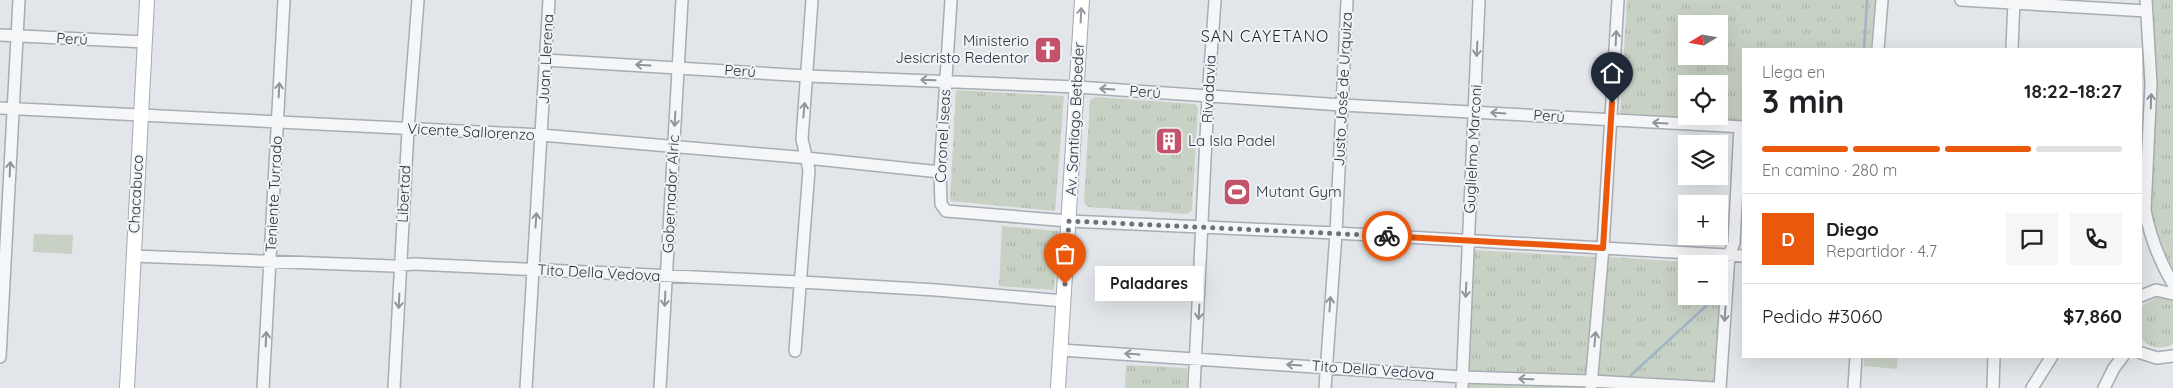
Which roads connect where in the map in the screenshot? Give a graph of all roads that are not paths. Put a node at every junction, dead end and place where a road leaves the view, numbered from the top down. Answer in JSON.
{"nodes":[{"id":1,"x":19,"y":0,"type":"edge"},
{"id":2,"x":147,"y":0,"type":"edge"},
{"id":3,"x":284,"y":0,"type":"edge"},
{"id":4,"x":418,"y":0,"type":"edge"},
{"id":5,"x":549,"y":0,"type":"edge"},
{"id":6,"x":682,"y":0,"type":"edge"},
{"id":7,"x":812,"y":0,"type":"edge"},
{"id":8,"x":951,"y":0,"type":"edge"},
{"id":9,"x":1082,"y":0,"type":"edge"},
{"id":10,"x":1216,"y":0,"type":"edge"},
{"id":11,"x":1347,"y":0,"type":"edge"},
{"id":12,"x":1479,"y":0,"type":"edge"},
{"id":13,"x":1618,"y":0,"type":"edge"},
{"id":14,"x":1882,"y":0,"type":"edge"},
{"id":15,"x":1961,"y":0,"type":"edge"},
{"id":16,"x":2014,"y":2,"type":"edge"},
{"id":17,"x":2146,"y":6,"type":"edge"},
{"id":18,"x":0,"y":35,"type":"edge"},
{"id":19,"x":17,"y":36,"type":"junction"},
{"id":20,"x":145,"y":42,"type":"junction"},
{"id":21,"x":1878,"y":48,"type":"edge"},
{"id":22,"x":2012,"y":48,"type":"edge"},
{"id":23,"x":546,"y":60,"type":"junction"},
{"id":24,"x":678,"y":66,"type":"junction"},
{"id":25,"x":808,"y":76,"type":"junction"},
{"id":26,"x":946,"y":80,"type":"junction"},
{"id":27,"x":1077,"y":87,"type":"junction"},
{"id":28,"x":1208,"y":97,"type":"junction"},
{"id":29,"x":1342,"y":105,"type":"junction"},
{"id":30,"x":0,"y":108,"type":"edge"},
{"id":31,"x":13,"y":109,"type":"junction"},
{"id":32,"x":1474,"y":112,"type":"junction"},
{"id":33,"x":140,"y":116,"type":"junction"},
{"id":34,"x":1611,"y":120,"type":"junction"},
{"id":35,"x":277,"y":122,"type":"junction"},
{"id":36,"x":1742,"y":127,"type":"edge"},
{"id":37,"x":408,"y":130,"type":"junction"},
{"id":38,"x":541,"y":135,"type":"junction"},
{"id":39,"x":673,"y":146,"type":"junction"},
{"id":40,"x":806,"y":158,"type":"junction"},
{"id":41,"x":940,"y":172,"type":"junction"},
{"id":42,"x":1069,"y":221,"type":"junction"},
{"id":43,"x":1203,"y":228,"type":"junction"},
{"id":44,"x":1336,"y":233,"type":"junction"},
{"id":45,"x":1468,"y":241,"type":"junction"},
{"id":46,"x":3,"y":246,"type":"edge"},
{"id":47,"x":1603,"y":248,"type":"junction"},
{"id":48,"x":1729,"y":255,"type":"junction"},
{"id":49,"x":133,"y":256,"type":"junction"},
{"id":50,"x":1742,"y":256,"type":"edge"},
{"id":51,"x":270,"y":262,"type":"junction"},
{"id":52,"x":400,"y":266,"type":"junction"},
{"id":53,"x":533,"y":269,"type":"junction"},
{"id":54,"x":666,"y":277,"type":"junction"},
{"id":55,"x":801,"y":282,"type":"junction"},
{"id":56,"x":2173,"y":284,"type":"edge"},
{"id":57,"x":2144,"y":293,"type":"edge"},
{"id":58,"x":2173,"y":294,"type":"edge"},
{"id":59,"x":1064,"y":301,"type":"junction"},
{"id":60,"x":1061,"y":350,"type":"junction"},
{"id":61,"x":795,"y":351,"type":"dead end"},
{"id":62,"x":2142,"y":354,"type":"edge"},
{"id":63,"x":0,"y":357,"type":"edge"},
{"id":64,"x":1196,"y":358,"type":"junction"},
{"id":65,"x":1856,"y":358,"type":"edge"},
{"id":66,"x":1994,"y":358,"type":"edge"},
{"id":67,"x":2051,"y":358,"type":"edge"},
{"id":68,"x":2122,"y":358,"type":"edge"},
{"id":69,"x":2170,"y":360,"type":"edge"},
{"id":70,"x":1326,"y":367,"type":"junction"},
{"id":71,"x":1462,"y":382,"type":"edge"},
{"id":72,"x":1591,"y":384,"type":"edge"},
{"id":73,"x":127,"y":388,"type":"edge"},
{"id":74,"x":263,"y":388,"type":"edge"},
{"id":75,"x":394,"y":388,"type":"edge"},
{"id":76,"x":526,"y":388,"type":"edge"},
{"id":77,"x":660,"y":388,"type":"edge"},
{"id":78,"x":1058,"y":388,"type":"edge"},
{"id":79,"x":1194,"y":388,"type":"edge"},
{"id":80,"x":1325,"y":388,"type":"edge"},
{"id":81,"x":1715,"y":388,"type":"edge"},
{"id":82,"x":1720,"y":388,"type":"edge"},
{"id":83,"x":1854,"y":388,"type":"edge"},
{"id":84,"x":1993,"y":388,"type":"edge"},
{"id":85,"x":2032,"y":388,"type":"edge"},
{"id":86,"x":2104,"y":388,"type":"edge"}],
"edges":[{"from":1,"to":19,"type":"street"},
{"from":2,"to":20,"type":"main road","name":"Chacabuco"},
{"from":35,"to":3,"type":"street","name":"Teniente Turrado","one_way":true},
{"from":4,"to":37,"type":"street","name":"Libertad"},
{"from":5,"to":23,"type":"street","name":"Juan Llerena"},
{"from":6,"to":24,"type":"street","name":"Gobernador Alric"},
{"from":7,"to":25,"type":"street"},
{"from":8,"to":26,"type":"street","name":"Coronel Iseas"},
{"from":27,"to":9,"type":"main road","name":"Av. Santiago Betbeder","one_way":true},
{"from":10,"to":28,"type":"street","name":"Rivadavia"},
{"from":11,"to":29,"type":"street","name":"Justo José de Urquiza"},
{"from":12,"to":32,"type":"street","name":"Guglielmo Marconi","one_way":true},
{"from":34,"to":13,"type":"street","one_way":true},
{"from":14,"to":21,"type":"street"},
{"from":15,"to":16,"type":"street"},
{"from":16,"to":17,"type":"street"},
{"from":16,"to":22,"type":"street"},
{"from":56,"to":17,"type":"street","one_way":true},
{"from":18,"to":19,"type":"street","name":"Perú"},
{"from":19,"to":20,"type":"street","name":"Perú"},
{"from":19,"to":31,"type":"street"},
{"from":20,"to":33,"type":"main road","name":"Chacabuco"},
{"from":24,"to":23,"type":"street","name":"Perú","one_way":true},
{"from":23,"to":38,"type":"street","name":"Juan Llerena"},
{"from":24,"to":25,"type":"street","name":"Perú"},
{"from":24,"to":39,"type":"street","name":"Gobernador Alric","one_way":true},
{"from":26,"to":25,"type":"street","name":"Perú","one_way":true},
{"from":40,"to":25,"type":"street","one_way":true},
{"from":26,"to":27,"type":"street","name":"Perú"},
{"from":26,"to":41,"type":"street","name":"Coronel Iseas"},
{"from":28,"to":27,"type":"street","name":"Perú","one_way":true},
{"from":27,"to":42,"type":"main road","name":"Av. Santiago Betbeder"},
{"from":28,"to":29,"type":"street","name":"Perú"},
{"from":28,"to":43,"type":"street","name":"Rivadavia"},
{"from":29,"to":32,"type":"street","name":"Perú"},
{"from":29,"to":44,"type":"street","name":"Justo José de Urquiza"},
{"from":30,"to":31,"type":"street","name":"Vicente Sallorenzo"},
{"from":31,"to":33,"type":"street","name":"Vicente Sallorenzo"},
{"from":46,"to":31,"type":"street","one_way":true},
{"from":34,"to":32,"type":"street","name":"Perú","one_way":true},
{"from":32,"to":45,"type":"street","name":"Guglielmo Marconi"},
{"from":33,"to":35,"type":"street","name":"Vicente Sallorenzo"},
{"from":33,"to":49,"type":"main road","name":"Chacabuco"},
{"from":36,"to":34,"type":"street","name":"Perú","one_way":true},
{"from":34,"to":47,"type":"street"},
{"from":35,"to":37,"type":"street","name":"Vicente Sallorenzo"},
{"from":35,"to":51,"type":"street","name":"Teniente Turrado"},
{"from":36,"to":48,"type":"street"},
{"from":37,"to":38,"type":"street","name":"Vicente Sallorenzo"},
{"from":37,"to":52,"type":"street","name":"Libertad"},
{"from":38,"to":39,"type":"street","name":"Vicente Sallorenzo"},
{"from":53,"to":38,"type":"street","name":"Juan Llerena","one_way":true},
{"from":39,"to":40,"type":"street","name":"Vicente Sallorenzo"},
{"from":39,"to":54,"type":"street","name":"Gobernador Alric"},
{"from":40,"to":41,"type":"street","name":"Vicente Sallorenzo"},
{"from":40,"to":55,"type":"street"},
{"from":41,"to":42,"type":"street","name":"Coronel Iseas"},
{"from":42,"to":43,"type":"street"},
{"from":42,"to":59,"type":"main road","name":"Av. Santiago Betbeder"},
{"from":43,"to":44,"type":"street"},
{"from":43,"to":64,"type":"street","name":"Rivadavia","one_way":true},
{"from":44,"to":45,"type":"street"},
{"from":70,"to":44,"type":"street","name":"Justo José de Urquiza","one_way":true},
{"from":45,"to":47,"type":"street"},
{"from":45,"to":71,"type":"street","name":"Guglielmo Marconi","one_way":true},
{"from":46,"to":63,"type":"street"},
{"from":47,"to":48,"type":"street"},
{"from":72,"to":47,"type":"street","one_way":true},
{"from":48,"to":50,"type":"street"},
{"from":48,"to":82,"type":"street","one_way":true},
{"from":49,"to":51,"type":"street","name":"Tito Della Vedova"},
{"from":49,"to":73,"type":"main road","name":"Chacabuco"},
{"from":51,"to":52,"type":"street","name":"Tito Della Vedova"},
{"from":74,"to":51,"type":"street","name":"Teniente Turrado","one_way":true},
{"from":52,"to":53,"type":"street","name":"Tito Della Vedova"},
{"from":52,"to":75,"type":"street","name":"Libertad","one_way":true},
{"from":53,"to":54,"type":"street","name":"Tito Della Vedova"},
{"from":53,"to":76,"type":"street","name":"Juan Llerena"},
{"from":54,"to":55,"type":"street","name":"Tito Della Vedova"},
{"from":54,"to":77,"type":"street","name":"Gobernador Alric","one_way":true},
{"from":55,"to":59,"type":"street","name":"Tito Della Vedova"},
{"from":55,"to":61,"type":"street"},
{"from":57,"to":58,"type":"street"},
{"from":59,"to":60,"type":"main road","name":"Av. Santiago Betbeder"},
{"from":64,"to":60,"type":"street","name":"Tito Della Vedova","one_way":true},
{"from":60,"to":78,"type":"main road","name":"Av. Santiago Betbeder"},
{"from":62,"to":69,"type":"street"},
{"from":70,"to":64,"type":"street","name":"Tito Della Vedova","one_way":true},
{"from":64,"to":79,"type":"street","name":"Rivadavia"},
{"from":65,"to":83,"type":"street"},
{"from":66,"to":84,"type":"street"},
{"from":67,"to":85,"type":"street"},
{"from":68,"to":86,"type":"street"},
{"from":70,"to":71,"type":"street","name":"Tito Della Vedova"},
{"from":70,"to":80,"type":"street","name":"Justo José de Urquiza"},
{"from":72,"to":71,"type":"street","name":"Tito Della Vedova","one_way":true},
{"from":72,"to":81,"type":"street","name":"Tito Della Vedova"}]}
